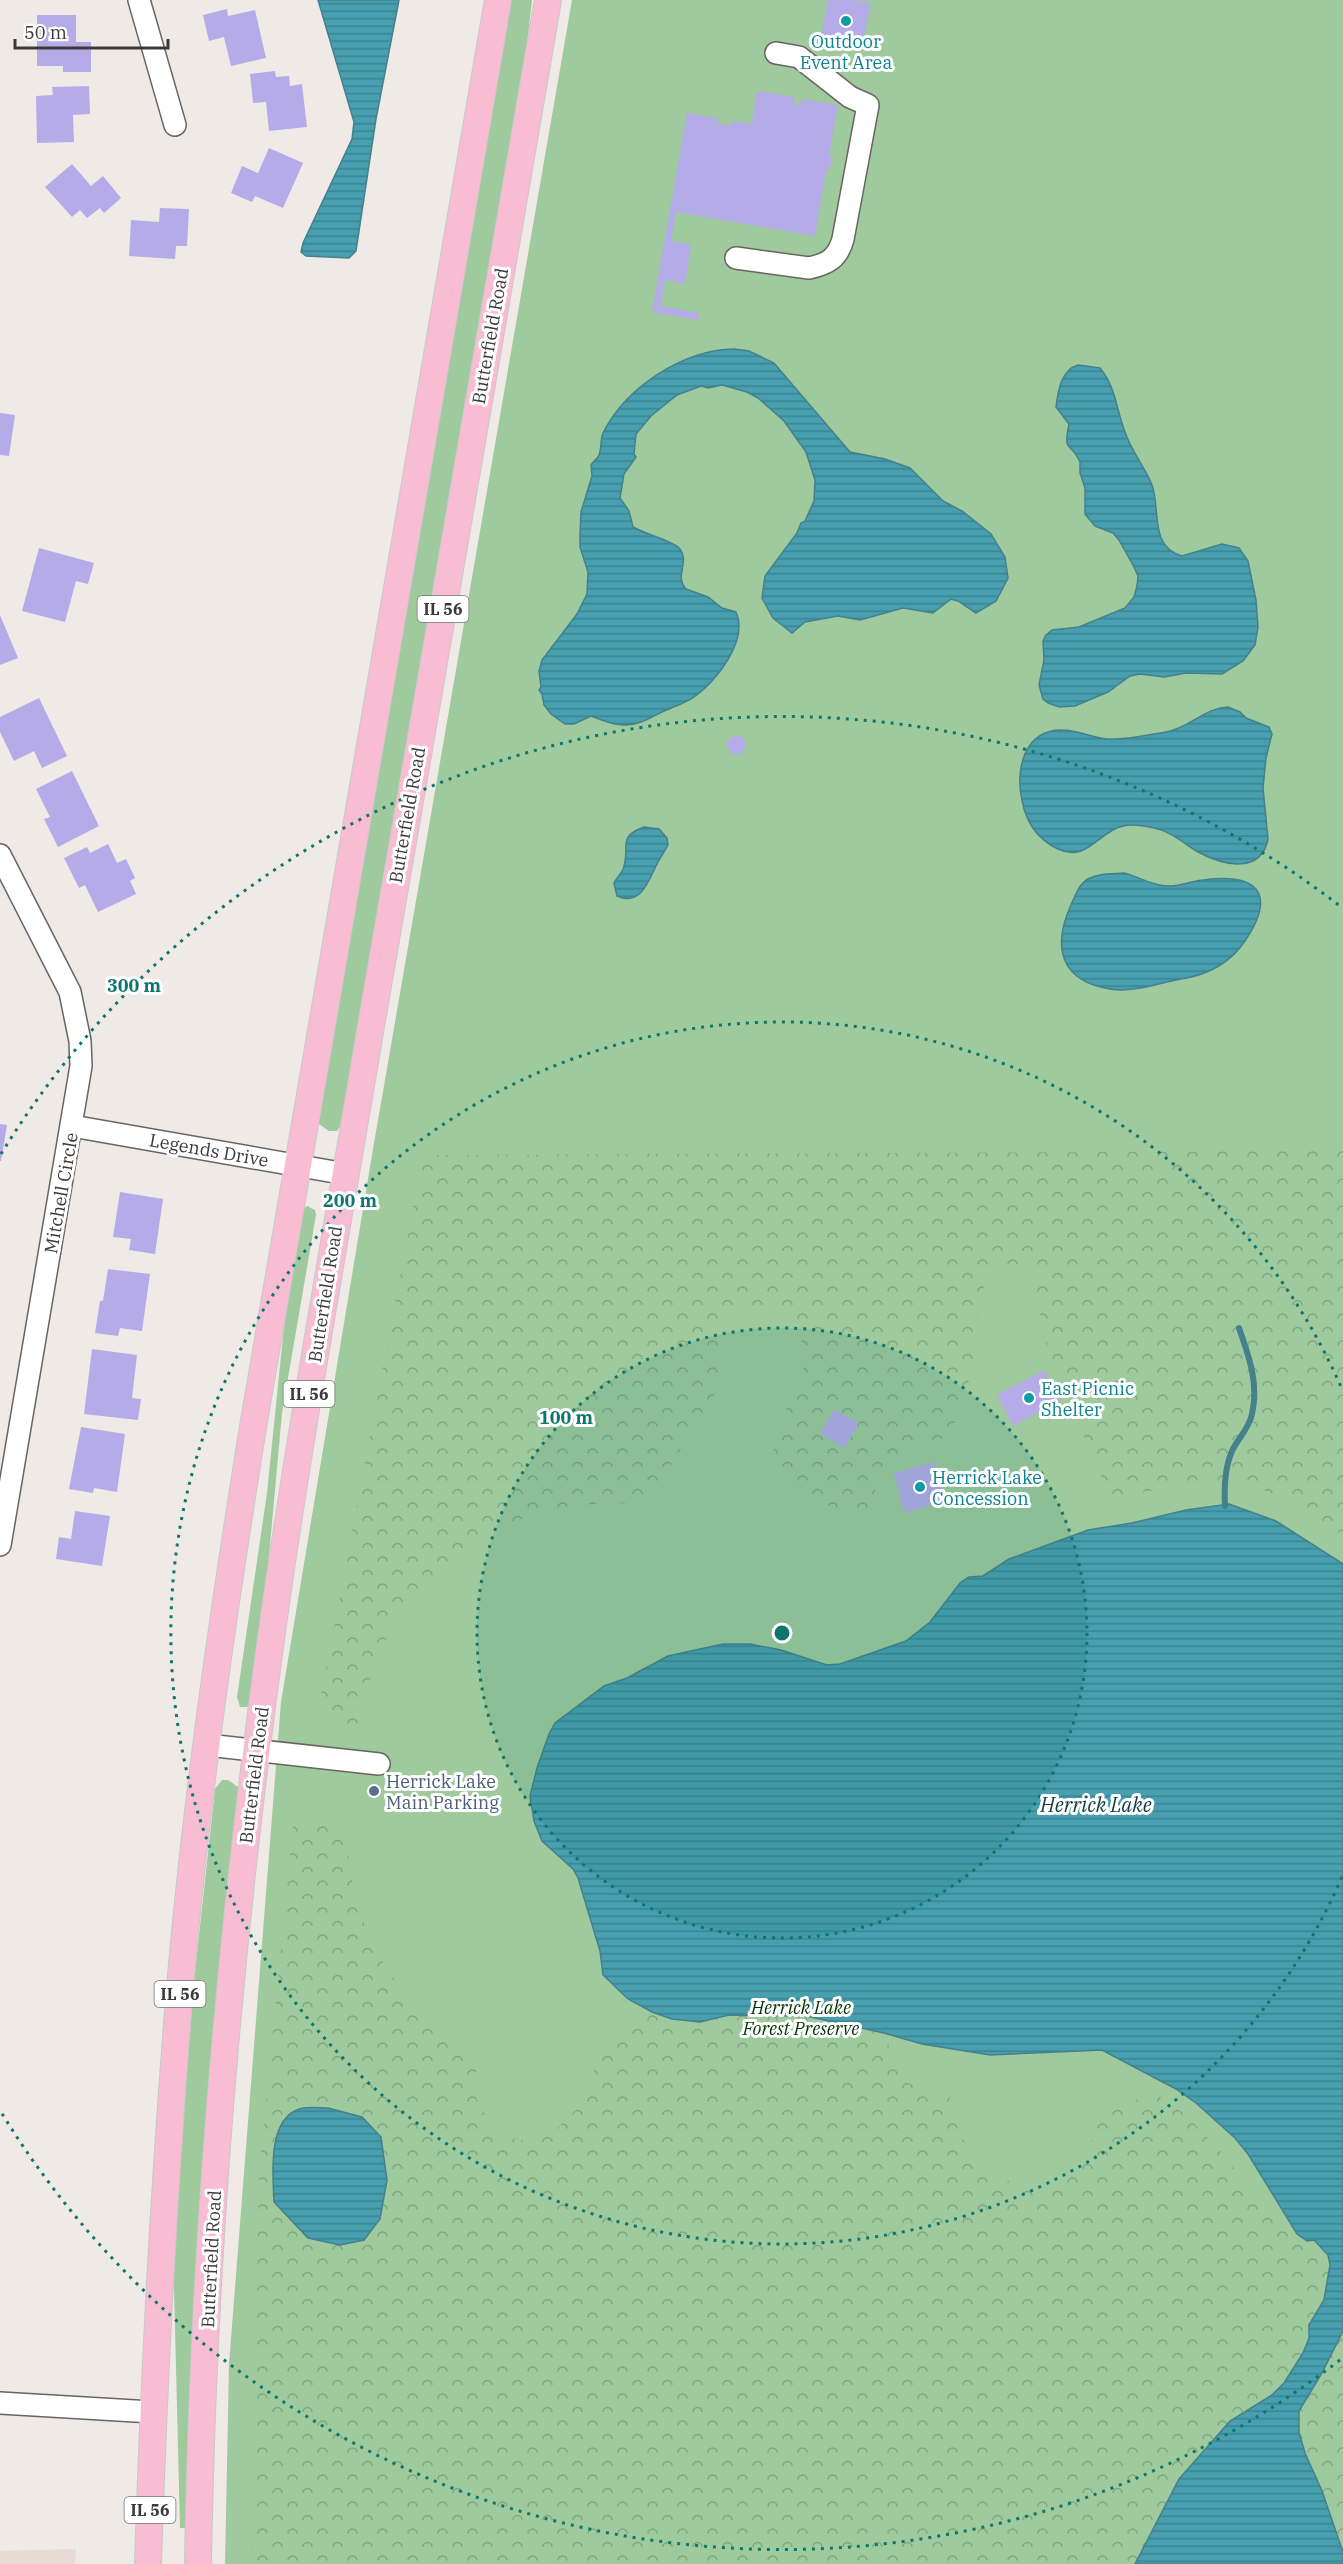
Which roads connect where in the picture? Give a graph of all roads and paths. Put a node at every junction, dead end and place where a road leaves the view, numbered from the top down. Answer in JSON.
{"nodes":[{"id":1,"x":139,"y":0,"type":"edge"},
{"id":2,"x":498,"y":0,"type":"edge"},
{"id":3,"x":548,"y":0,"type":"edge"},
{"id":4,"x":776,"y":53,"type":"dead end"},
{"id":5,"x":175,"y":125,"type":"dead end"},
{"id":6,"x":736,"y":258,"type":"dead end"},
{"id":7,"x":0,"y":855,"type":"edge"},
{"id":8,"x":72,"y":1126,"type":"junction"},
{"id":9,"x":297,"y":1165,"type":"junction"},
{"id":10,"x":346,"y":1174,"type":"junction"},
{"id":11,"x":1,"y":1534,"type":"edge"},
{"id":12,"x":207,"y":1745,"type":"junction"},
{"id":13,"x":257,"y":1752,"type":"junction"},
{"id":14,"x":379,"y":1764,"type":"dead end"},
{"id":15,"x":0,"y":2403,"type":"edge"},
{"id":16,"x":152,"y":2412,"type":"junction"},
{"id":17,"x":148,"y":2564,"type":"edge"},
{"id":18,"x":198,"y":2564,"type":"edge"}],
"edges":[{"from":1,"to":5,"type":"street"},
{"from":2,"to":9,"type":"main road","number":"IL 56"},
{"from":3,"to":10,"type":"main road","name":"Butterfield Road","number":"IL 56"},
{"from":4,"to":6,"type":"street"},
{"from":7,"to":8,"type":"street","name":"Mitchell Circle"},
{"from":8,"to":9,"type":"street","name":"Legends Drive"},
{"from":8,"to":11,"type":"street","name":"Mitchell Circle"},
{"from":9,"to":10,"type":"street","name":"Legends Drive"},
{"from":9,"to":12,"type":"main road","number":"IL 56"},
{"from":10,"to":13,"type":"main road","name":"Butterfield Road","number":"IL 56"},
{"from":12,"to":13,"type":"street"},
{"from":12,"to":16,"type":"main road","number":"IL 56"},
{"from":13,"to":14,"type":"street"},
{"from":13,"to":18,"type":"main road","name":"Butterfield Road","number":"IL 56"},
{"from":15,"to":16,"type":"street"},
{"from":16,"to":17,"type":"main road","number":"IL 56"}]}
